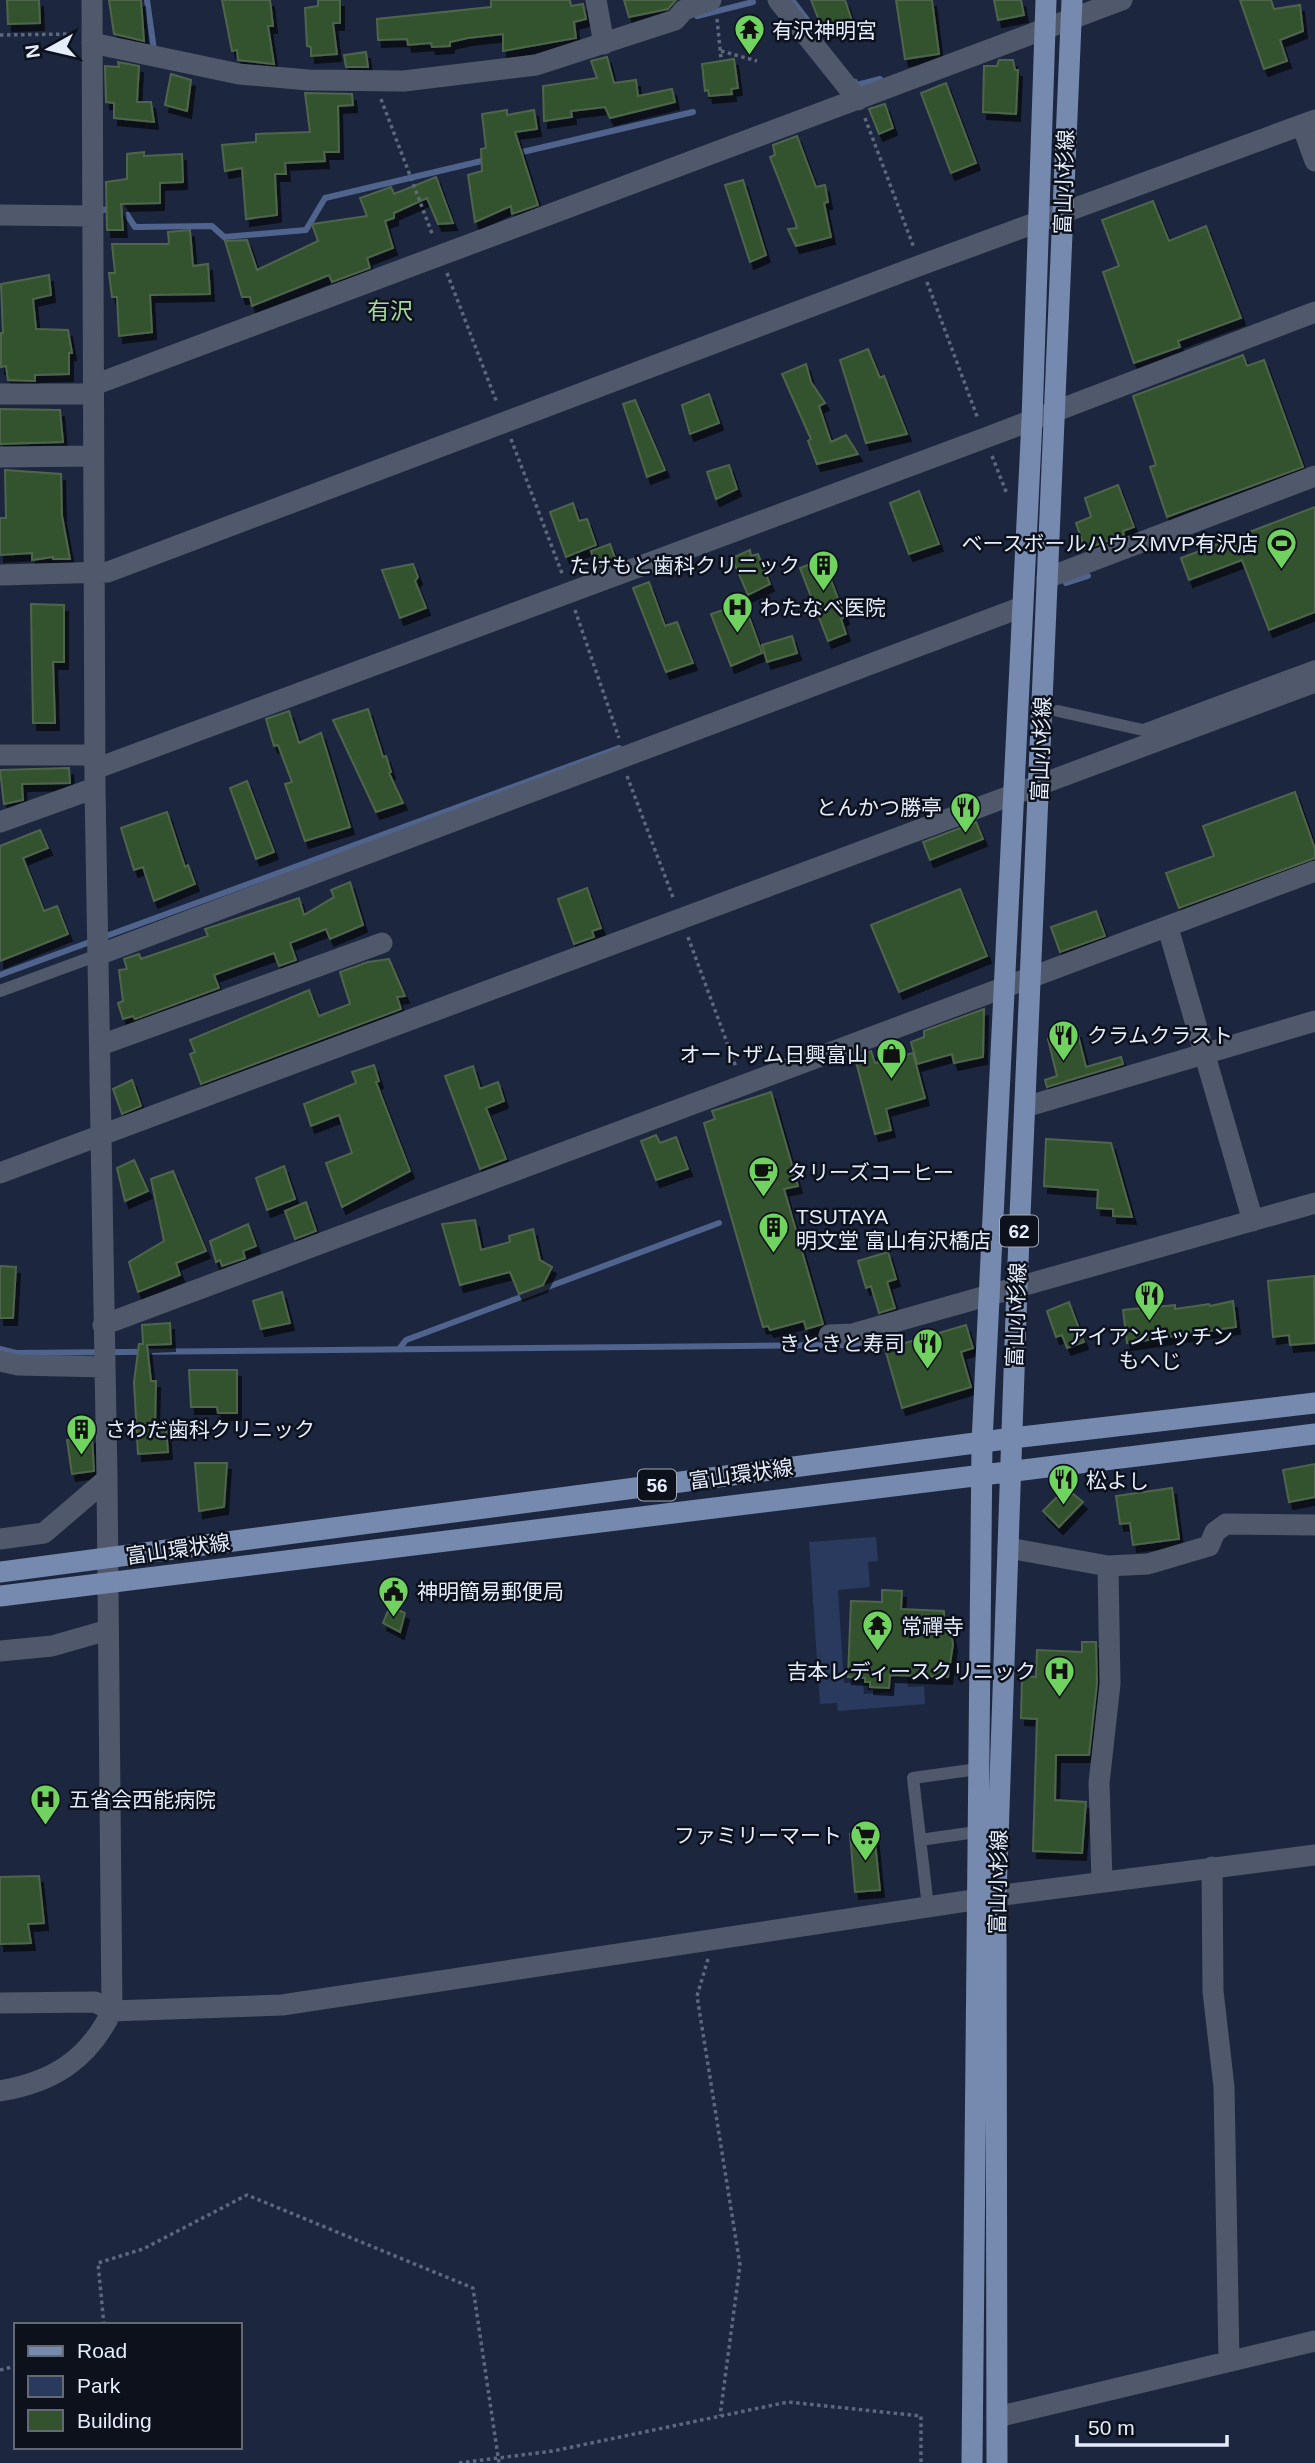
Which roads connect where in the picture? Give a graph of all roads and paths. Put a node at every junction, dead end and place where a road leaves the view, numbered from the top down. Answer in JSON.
{"nodes":[{"id":1,"x":92,"y":0,"type":"edge"},
{"id":2,"x":596,"y":0,"type":"edge"},
{"id":3,"x":778,"y":0,"type":"edge"},
{"id":4,"x":1046,"y":0,"type":"edge"},
{"id":5,"x":1122,"y":0,"type":"edge"},
{"id":6,"x":714,"y":6,"type":"edge"},
{"id":7,"x":1072,"y":9,"type":"edge"},
{"id":8,"x":1045,"y":30,"type":"junction"},
{"id":9,"x":0,"y":35,"type":"edge"},
{"id":10,"x":92,"y":39,"type":"junction"},
{"id":11,"x":604,"y":44,"type":"junction"},
{"id":12,"x":721,"y":51,"type":"junction"},
{"id":13,"x":721,"y":58,"type":"dead end"},
{"id":14,"x":757,"y":61,"type":"dead end"},
{"id":15,"x":858,"y":100,"type":"junction"},
{"id":16,"x":1308,"y":123,"type":"edge"},
{"id":17,"x":1315,"y":160,"type":"edge"},
{"id":18,"x":1063,"y":213,"type":"junction"},
{"id":19,"x":0,"y":215,"type":"edge"},
{"id":20,"x":93,"y":216,"type":"junction"},
{"id":21,"x":1036,"y":222,"type":"junction"},
{"id":22,"x":920,"y":265,"type":"junction"},
{"id":23,"x":1315,"y":312,"type":"edge"},
{"id":24,"x":93,"y":390,"type":"junction"},
{"id":25,"x":0,"y":394,"type":"edge"},
{"id":26,"x":1057,"y":410,"type":"junction"},
{"id":27,"x":1032,"y":419,"type":"junction"},
{"id":28,"x":985,"y":438,"type":"junction"},
{"id":29,"x":93,"y":456,"type":"junction"},
{"id":30,"x":0,"y":457,"type":"edge"},
{"id":31,"x":1315,"y":476,"type":"edge"},
{"id":32,"x":1008,"y":498,"type":"dead end"},
{"id":33,"x":93,"y":573,"type":"junction"},
{"id":34,"x":0,"y":575,"type":"edge"},
{"id":35,"x":1046,"y":578,"type":"junction"},
{"id":36,"x":1022,"y":607,"type":"junction"},
{"id":37,"x":1315,"y":666,"type":"edge"},
{"id":38,"x":1315,"y":682,"type":"edge"},
{"id":39,"x":1058,"y":711,"type":"dead end"},
{"id":40,"x":1179,"y":725,"type":"junction"},
{"id":41,"x":0,"y":755,"type":"edge"},
{"id":42,"x":95,"y":771,"type":"junction"},
{"id":43,"x":1040,"y":784,"type":"junction"},
{"id":44,"x":1014,"y":794,"type":"junction"},
{"id":45,"x":0,"y":822,"type":"edge"},
{"id":46,"x":1315,"y":871,"type":"edge"},
{"id":47,"x":1168,"y":928,"type":"junction"},
{"id":48,"x":382,"y":943,"type":"dead end"},
{"id":49,"x":98,"y":955,"type":"junction"},
{"id":50,"x":1029,"y":979,"type":"junction"},
{"id":51,"x":1004,"y":988,"type":"junction"},
{"id":52,"x":0,"y":991,"type":"edge"},
{"id":53,"x":1315,"y":1021,"type":"edge"},
{"id":54,"x":101,"y":1045,"type":"junction"},
{"id":55,"x":1205,"y":1054,"type":"junction"},
{"id":56,"x":1025,"y":1107,"type":"junction"},
{"id":57,"x":102,"y":1138,"type":"junction"},
{"id":58,"x":0,"y":1173,"type":"edge"},
{"id":59,"x":1315,"y":1203,"type":"edge"},
{"id":60,"x":1253,"y":1221,"type":"junction"},
{"id":61,"x":1017,"y":1286,"type":"junction"},
{"id":62,"x":990,"y":1295,"type":"junction"},
{"id":63,"x":103,"y":1325,"type":"junction"},
{"id":64,"x":829,"y":1335,"type":"dead end"},
{"id":65,"x":0,"y":1361,"type":"edge"},
{"id":66,"x":105,"y":1367,"type":"junction"},
{"id":67,"x":1315,"y":1403,"type":"edge"},
{"id":68,"x":1315,"y":1434,"type":"edge"},
{"id":69,"x":1013,"y":1438,"type":"junction"},
{"id":70,"x":982,"y":1442,"type":"junction"},
{"id":71,"x":1012,"y":1469,"type":"junction"},
{"id":72,"x":981,"y":1474,"type":"junction"},
{"id":73,"x":107,"y":1479,"type":"junction"},
{"id":74,"x":1315,"y":1525,"type":"edge"},
{"id":75,"x":0,"y":1539,"type":"edge"},
{"id":76,"x":1008,"y":1548,"type":"junction"},
{"id":77,"x":108,"y":1558,"type":"junction"},
{"id":78,"x":1108,"y":1566,"type":"junction"},
{"id":79,"x":0,"y":1572,"type":"edge"},
{"id":80,"x":108,"y":1582,"type":"junction"},
{"id":81,"x":0,"y":1597,"type":"edge"},
{"id":82,"x":108,"y":1630,"type":"junction"},
{"id":83,"x":0,"y":1651,"type":"edge"},
{"id":84,"x":978,"y":1769,"type":"junction"},
{"id":85,"x":976,"y":1832,"type":"junction"},
{"id":86,"x":920,"y":1840,"type":"junction"},
{"id":87,"x":1315,"y":1855,"type":"edge"},
{"id":88,"x":1212,"y":1867,"type":"junction"},
{"id":89,"x":1102,"y":1881,"type":"junction"},
{"id":90,"x":996,"y":1896,"type":"junction"},
{"id":91,"x":975,"y":1900,"type":"junction"},
{"id":92,"x":928,"y":1907,"type":"junction"},
{"id":93,"x":714,"y":1941,"type":"junction"},
{"id":94,"x":0,"y":2003,"type":"edge"},
{"id":95,"x":112,"y":2011,"type":"junction"},
{"id":96,"x":0,"y":2091,"type":"edge"},
{"id":97,"x":104,"y":2323,"type":"edge"},
{"id":98,"x":1315,"y":2341,"type":"edge"},
{"id":99,"x":1229,"y":2360,"type":"junction"},
{"id":100,"x":720,"y":2416,"type":"junction"},
{"id":101,"x":997,"y":2417,"type":"junction"},
{"id":102,"x":499,"y":2460,"type":"edge"},
{"id":103,"x":459,"y":2463,"type":"edge"},
{"id":104,"x":921,"y":2463,"type":"edge"},
{"id":105,"x":972,"y":2463,"type":"edge"},
{"id":106,"x":997,"y":2463,"type":"edge"}],
"edges":[{"from":1,"to":10,"type":"street"},
{"from":2,"to":11,"type":"street"},
{"from":3,"to":15,"type":"street"},
{"from":4,"to":8,"type":"main road","name":"富山小杉線","number":"62"},
{"from":5,"to":7,"type":"street"},
{"from":6,"to":11,"type":"street"},
{"from":6,"to":12,"type":"path"},
{"from":7,"to":8,"type":"street"},
{"from":7,"to":18,"type":"main road","name":"富山小杉線","number":"62"},
{"from":8,"to":15,"type":"street"},
{"from":8,"to":21,"type":"main road","name":"富山小杉線","number":"62"},
{"from":9,"to":10,"type":"path"},
{"from":10,"to":11,"type":"street"},
{"from":10,"to":20,"type":"street"},
{"from":12,"to":13,"type":"path"},
{"from":12,"to":14,"type":"path"},
{"from":15,"to":22,"type":"path"},
{"from":15,"to":24,"type":"street"},
{"from":16,"to":17,"type":"street"},
{"from":16,"to":18,"type":"street"},
{"from":18,"to":21,"type":"street"},
{"from":18,"to":26,"type":"main road","name":"富山小杉線","number":"62"},
{"from":19,"to":20,"type":"street"},
{"from":20,"to":24,"type":"street"},
{"from":21,"to":22,"type":"street"},
{"from":21,"to":27,"type":"main road","name":"富山小杉線","number":"62"},
{"from":22,"to":28,"type":"path"},
{"from":22,"to":33,"type":"street"},
{"from":23,"to":26,"type":"street"},
{"from":24,"to":25,"type":"street"},
{"from":24,"to":29,"type":"street"},
{"from":26,"to":27,"type":"street"},
{"from":26,"to":35,"type":"main road","name":"富山小杉線","number":"62"},
{"from":27,"to":28,"type":"street"},
{"from":27,"to":36,"type":"main road","name":"富山小杉線","number":"62"},
{"from":28,"to":32,"type":"path"},
{"from":28,"to":42,"type":"street"},
{"from":29,"to":30,"type":"street"},
{"from":29,"to":33,"type":"street"},
{"from":31,"to":35,"type":"street"},
{"from":33,"to":34,"type":"street"},
{"from":33,"to":42,"type":"street"},
{"from":35,"to":43,"type":"main road","name":"富山小杉線","number":"62"},
{"from":36,"to":44,"type":"main road","name":"富山小杉線","number":"62"},
{"from":36,"to":49,"type":"street"},
{"from":37,"to":40,"type":"lane"},
{"from":38,"to":40,"type":"street"},
{"from":39,"to":40,"type":"lane"},
{"from":40,"to":43,"type":"street"},
{"from":41,"to":42,"type":"street"},
{"from":42,"to":45,"type":"street"},
{"from":42,"to":49,"type":"street"},
{"from":43,"to":44,"type":"street"},
{"from":43,"to":50,"type":"main road","name":"富山小杉線","number":"62"},
{"from":44,"to":51,"type":"main road","name":"富山小杉線","number":"62"},
{"from":44,"to":57,"type":"street"},
{"from":46,"to":47,"type":"street"},
{"from":47,"to":50,"type":"street"},
{"from":47,"to":55,"type":"street"},
{"from":48,"to":54,"type":"street"},
{"from":49,"to":52,"type":"lane"},
{"from":49,"to":54,"type":"street"},
{"from":50,"to":51,"type":"street"},
{"from":50,"to":56,"type":"main road","name":"富山小杉線","number":"62"},
{"from":51,"to":62,"type":"main road","name":"富山小杉線","number":"62"},
{"from":51,"to":63,"type":"street"},
{"from":53,"to":55,"type":"street"},
{"from":54,"to":57,"type":"street"},
{"from":55,"to":56,"type":"street"},
{"from":55,"to":60,"type":"street"},
{"from":56,"to":61,"type":"main road","name":"富山小杉線","number":"62"},
{"from":57,"to":58,"type":"street"},
{"from":57,"to":63,"type":"street"},
{"from":59,"to":60,"type":"street"},
{"from":60,"to":61,"type":"street"},
{"from":61,"to":62,"type":"street"},
{"from":61,"to":69,"type":"main road","name":"富山小杉線","number":"62"},
{"from":62,"to":64,"type":"street"},
{"from":62,"to":70,"type":"main road","name":"富山小杉線","number":"62"},
{"from":63,"to":66,"type":"street"},
{"from":65,"to":66,"type":"street"},
{"from":66,"to":73,"type":"street"},
{"from":67,"to":69,"type":"main road","name":"富山環状線","number":"56"},
{"from":68,"to":71,"type":"main road","name":"富山環状線","number":"56"},
{"from":69,"to":70,"type":"main road","name":"富山環状線","number":"56"},
{"from":69,"to":71,"type":"main road","name":"富山小杉線","number":"62"},
{"from":70,"to":72,"type":"main road","name":"富山小杉線","number":"62"},
{"from":70,"to":77,"type":"main road","name":"富山環状線","number":"56"},
{"from":71,"to":72,"type":"main road","name":"富山環状線","number":"56"},
{"from":71,"to":76,"type":"main road","name":"富山小杉線","number":"62"},
{"from":72,"to":80,"type":"main road","name":"富山環状線","number":"56"},
{"from":72,"to":84,"type":"main road","name":"富山小杉線","number":"62"},
{"from":73,"to":75,"type":"street"},
{"from":73,"to":77,"type":"street"},
{"from":74,"to":78,"type":"street"},
{"from":76,"to":78,"type":"street"},
{"from":76,"to":90,"type":"main road","name":"富山小杉線","number":"62"},
{"from":77,"to":79,"type":"main road","name":"富山環状線","number":"56"},
{"from":77,"to":80,"type":"street"},
{"from":78,"to":89,"type":"street"},
{"from":80,"to":81,"type":"main road","name":"富山環状線","number":"56"},
{"from":80,"to":82,"type":"street"},
{"from":82,"to":83,"type":"street"},
{"from":82,"to":95,"type":"street"},
{"from":84,"to":85,"type":"main road","name":"富山小杉線","number":"62"},
{"from":84,"to":86,"type":"lane"},
{"from":85,"to":86,"type":"lane"},
{"from":85,"to":91,"type":"main road","name":"富山小杉線","number":"62"},
{"from":86,"to":92,"type":"lane"},
{"from":87,"to":88,"type":"street"},
{"from":88,"to":89,"type":"street"},
{"from":88,"to":99,"type":"street"},
{"from":89,"to":90,"type":"street"},
{"from":90,"to":91,"type":"street"},
{"from":90,"to":101,"type":"main road","name":"富山小杉線","number":"62"},
{"from":91,"to":92,"type":"street"},
{"from":91,"to":105,"type":"main road","name":"富山小杉線","number":"62"},
{"from":92,"to":93,"type":"street"},
{"from":93,"to":95,"type":"street"},
{"from":93,"to":100,"type":"path"},
{"from":94,"to":95,"type":"street"},
{"from":95,"to":96,"type":"street"},
{"from":97,"to":102,"type":"path"},
{"from":98,"to":99,"type":"street"},
{"from":99,"to":101,"type":"street"},
{"from":100,"to":102,"type":"path"},
{"from":100,"to":104,"type":"path"},
{"from":101,"to":106,"type":"main road","name":"富山小杉線","number":"62"},
{"from":102,"to":103,"type":"path"}]}
